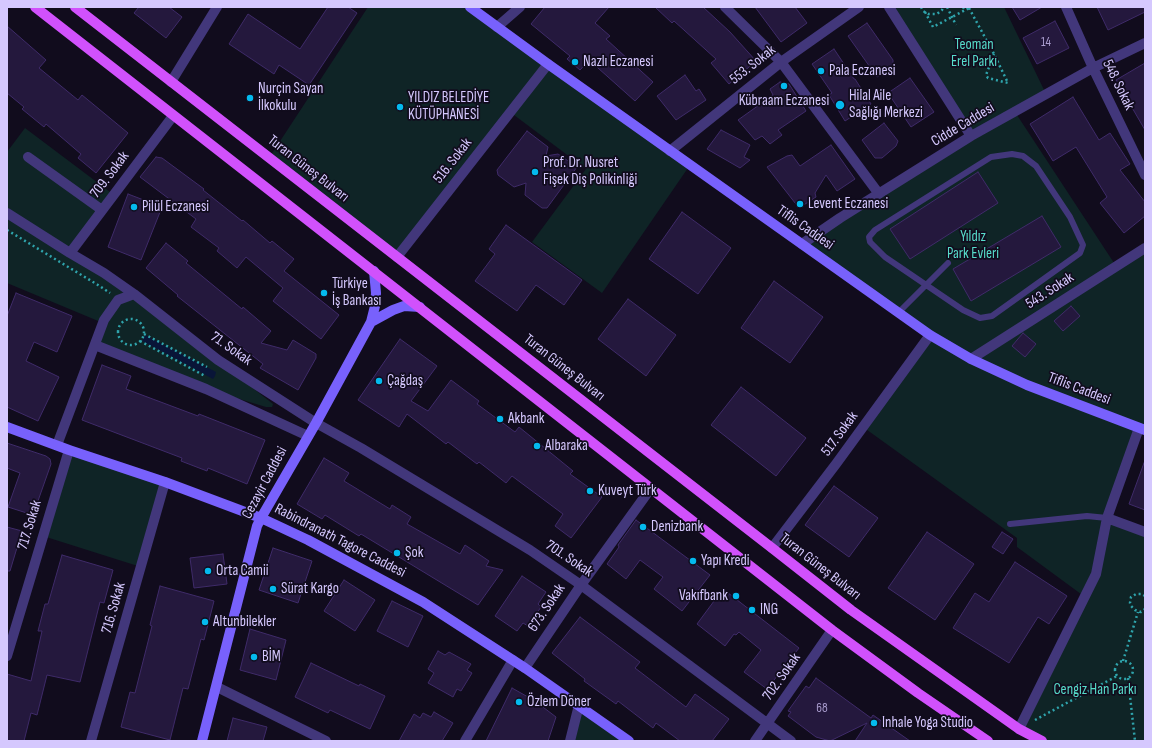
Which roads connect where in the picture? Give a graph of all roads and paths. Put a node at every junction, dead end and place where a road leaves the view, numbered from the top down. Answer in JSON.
{"nodes":[{"id":1,"x":36,"y":7,"type":"edge"},
{"id":2,"x":75,"y":7,"type":"edge"},
{"id":3,"x":217,"y":7,"type":"edge"},
{"id":4,"x":470,"y":7,"type":"edge"},
{"id":5,"x":520,"y":7,"type":"edge"},
{"id":6,"x":725,"y":7,"type":"edge"},
{"id":7,"x":859,"y":7,"type":"edge"},
{"id":8,"x":889,"y":7,"type":"edge"},
{"id":9,"x":921,"y":7,"type":"edge"},
{"id":10,"x":943,"y":7,"type":"edge"},
{"id":11,"x":947,"y":7,"type":"edge"},
{"id":12,"x":963,"y":7,"type":"edge"},
{"id":13,"x":1066,"y":7,"type":"edge"},
{"id":14,"x":970,"y":8,"type":"edge"},
{"id":15,"x":965,"y":11,"type":"junction"},
{"id":16,"x":926,"y":12,"type":"junction"},
{"id":17,"x":952,"y":17,"type":"junction"},
{"id":18,"x":956,"y":25,"type":"dead end"},
{"id":19,"x":497,"y":27,"type":"junction"},
{"id":20,"x":1145,"y":43,"type":"edge"},
{"id":21,"x":994,"y":54,"type":"junction"},
{"id":22,"x":781,"y":62,"type":"junction"},
{"id":23,"x":548,"y":64,"type":"junction"},
{"id":24,"x":1093,"y":68,"type":"junction"},
{"id":25,"x":171,"y":82,"type":"junction"},
{"id":26,"x":173,"y":116,"type":"junction"},
{"id":27,"x":971,"y":136,"type":"junction"},
{"id":28,"x":670,"y":151,"type":"junction"},
{"id":29,"x":28,"y":157,"type":"dead end"},
{"id":30,"x":1145,"y":175,"type":"edge"},
{"id":31,"x":879,"y":194,"type":"junction"},
{"id":32,"x":102,"y":210,"type":"junction"},
{"id":33,"x":7,"y":213,"type":"edge"},
{"id":34,"x":7,"y":230,"type":"edge"},
{"id":35,"x":802,"y":244,"type":"junction"},
{"id":36,"x":1145,"y":248,"type":"edge"},
{"id":37,"x":70,"y":253,"type":"junction"},
{"id":38,"x":397,"y":256,"type":"junction"},
{"id":39,"x":948,"y":263,"type":"dead end"},
{"id":40,"x":374,"y":271,"type":"junction"},
{"id":41,"x":925,"y":284,"type":"junction"},
{"id":42,"x":134,"y":294,"type":"junction"},
{"id":43,"x":118,"y":300,"type":"junction"},
{"id":44,"x":420,"y":307,"type":"junction"},
{"id":45,"x":898,"y":312,"type":"junction"},
{"id":46,"x":371,"y":322,"type":"junction"},
{"id":47,"x":144,"y":334,"type":"junction"},
{"id":48,"x":930,"y":336,"type":"junction"},
{"id":49,"x":140,"y":341,"type":"junction"},
{"id":50,"x":95,"y":345,"type":"junction"},
{"id":51,"x":971,"y":359,"type":"junction"},
{"id":52,"x":210,"y":369,"type":"dead end"},
{"id":53,"x":207,"y":377,"type":"dead end"},
{"id":54,"x":316,"y":423,"type":"junction"},
{"id":55,"x":7,"y":427,"type":"edge"},
{"id":56,"x":1142,"y":429,"type":"edge"},
{"id":57,"x":308,"y":436,"type":"junction"},
{"id":58,"x":57,"y":445,"type":"junction"},
{"id":59,"x":69,"y":450,"type":"junction"},
{"id":60,"x":165,"y":482,"type":"junction"},
{"id":61,"x":651,"y":488,"type":"junction"},
{"id":62,"x":261,"y":518,"type":"junction"},
{"id":63,"x":1107,"y":518,"type":"junction"},
{"id":64,"x":1010,"y":524,"type":"dead end"},
{"id":65,"x":1145,"y":532,"type":"edge"},
{"id":66,"x":772,"y":548,"type":"junction"},
{"id":67,"x":581,"y":585,"type":"junction"},
{"id":68,"x":1145,"y":596,"type":"edge"},
{"id":69,"x":1145,"y":609,"type":"edge"},
{"id":70,"x":1138,"y":612,"type":"junction"},
{"id":71,"x":832,"y":630,"type":"junction"},
{"id":72,"x":7,"y":656,"type":"edge"},
{"id":73,"x":513,"y":660,"type":"junction"},
{"id":74,"x":1124,"y":661,"type":"junction"},
{"id":75,"x":525,"y":668,"type":"junction"},
{"id":76,"x":1117,"y":676,"type":"junction"},
{"id":77,"x":1128,"y":678,"type":"junction"},
{"id":78,"x":217,"y":687,"type":"junction"},
{"id":79,"x":579,"y":705,"type":"junction"},
{"id":80,"x":767,"y":724,"type":"junction"},
{"id":81,"x":1019,"y":729,"type":"junction"},
{"id":82,"x":91,"y":741,"type":"edge"},
{"id":83,"x":202,"y":741,"type":"edge"},
{"id":84,"x":326,"y":741,"type":"edge"},
{"id":85,"x":465,"y":741,"type":"edge"},
{"id":86,"x":570,"y":741,"type":"edge"},
{"id":87,"x":629,"y":741,"type":"edge"},
{"id":88,"x":755,"y":741,"type":"edge"},
{"id":89,"x":791,"y":741,"type":"edge"},
{"id":90,"x":988,"y":741,"type":"edge"},
{"id":91,"x":1042,"y":741,"type":"edge"},
{"id":92,"x":1135,"y":741,"type":"edge"}],
"edges":[{"from":1,"to":26,"type":"main road"},
{"from":2,"to":25,"type":"main road","name":"Turan Güneş Bulvarı"},
{"from":3,"to":25,"type":"street"},
{"from":4,"to":19,"type":"street","name":"Tiflis Caddesi"},
{"from":5,"to":19,"type":"street"},
{"from":6,"to":22,"type":"street"},
{"from":7,"to":22,"type":"street","name":"553. Sokak"},
{"from":8,"to":27,"type":"street"},
{"from":9,"to":16,"type":"path"},
{"from":10,"to":16,"type":"path"},
{"from":11,"to":17,"type":"path"},
{"from":12,"to":15,"type":"path"},
{"from":13,"to":24,"type":"street","name":"548. Sokak"},
{"from":14,"to":15,"type":"path"},
{"from":14,"to":21,"type":"path"},
{"from":15,"to":17,"type":"path"},
{"from":16,"to":17,"type":"path"},
{"from":17,"to":18,"type":"path"},
{"from":19,"to":23,"type":"street","name":"Tiflis Caddesi"},
{"from":20,"to":24,"type":"street","name":"Cidde Caddesi"},
{"from":21,"to":21,"type":"path"},
{"from":22,"to":28,"type":"street","name":"553. Sokak"},
{"from":22,"to":31,"type":"street"},
{"from":23,"to":28,"type":"street","name":"Tiflis Caddesi"},
{"from":23,"to":38,"type":"street","name":"516. Sokak"},
{"from":24,"to":27,"type":"street","name":"Cidde Caddesi"},
{"from":24,"to":30,"type":"street","name":"548. Sokak"},
{"from":25,"to":38,"type":"main road","name":"Turan Güneş Bulvarı"},
{"from":26,"to":32,"type":"street","name":"709. Sokak"},
{"from":26,"to":40,"type":"main road"},
{"from":27,"to":31,"type":"street","name":"Cidde Caddesi"},
{"from":28,"to":35,"type":"street","name":"Tiflis Caddesi"},
{"from":29,"to":32,"type":"street"},
{"from":31,"to":35,"type":"street","name":"Cidde Caddesi"},
{"from":32,"to":37,"type":"street","name":"709. Sokak"},
{"from":33,"to":37,"type":"street","name":"71. Sokak"},
{"from":34,"to":43,"type":"path"},
{"from":35,"to":45,"type":"street","name":"Tiflis Caddesi"},
{"from":36,"to":51,"type":"street","name":"543. Sokak"},
{"from":37,"to":42,"type":"street","name":"71. Sokak"},
{"from":38,"to":66,"type":"main road","name":"Turan Güneş Bulvarı"},
{"from":39,"to":41,"type":"lane"},
{"from":40,"to":44,"type":"main road"},
{"from":40,"to":46,"type":"street","name":"Cezayir Caddesi"},
{"from":41,"to":41,"type":"lane"},
{"from":41,"to":45,"type":"lane"},
{"from":42,"to":43,"type":"street"},
{"from":42,"to":54,"type":"street","name":"71. Sokak"},
{"from":43,"to":50,"type":"street"},
{"from":44,"to":46,"type":"street"},
{"from":44,"to":61,"type":"main road"},
{"from":45,"to":48,"type":"street","name":"Tiflis Caddesi"},
{"from":46,"to":54,"type":"street","name":"Cezayir Caddesi"},
{"from":47,"to":49,"type":"path"},
{"from":47,"to":49,"type":"path"},
{"from":47,"to":52,"type":"path"},
{"from":48,"to":51,"type":"street","name":"Tiflis Caddesi"},
{"from":48,"to":66,"type":"street","name":"517. Sokak"},
{"from":49,"to":53,"type":"path"},
{"from":50,"to":57,"type":"street"},
{"from":50,"to":58,"type":"street"},
{"from":51,"to":56,"type":"street","name":"Tiflis Caddesi"},
{"from":54,"to":57,"type":"street","name":"Cezayir Caddesi"},
{"from":54,"to":67,"type":"street","name":"701. Sokak"},
{"from":55,"to":58,"type":"street","name":"Rabindranath Tagore Caddesi"},
{"from":56,"to":63,"type":"street"},
{"from":57,"to":62,"type":"street","name":"Cezayir Caddesi"},
{"from":58,"to":59,"type":"street","name":"Rabindranath Tagore Caddesi"},
{"from":59,"to":60,"type":"street","name":"Rabindranath Tagore Caddesi"},
{"from":59,"to":72,"type":"street","name":"717. Sokak"},
{"from":60,"to":62,"type":"street","name":"Rabindranath Tagore Caddesi"},
{"from":60,"to":82,"type":"street","name":"716. Sokak"},
{"from":61,"to":67,"type":"street","name":"673. Sokak"},
{"from":61,"to":71,"type":"main road"},
{"from":62,"to":73,"type":"street","name":"Rabindranath Tagore Caddesi"},
{"from":62,"to":78,"type":"street","name":"Cezayir Caddesi"},
{"from":63,"to":64,"type":"lane"},
{"from":63,"to":65,"type":"street"},
{"from":63,"to":81,"type":"street"},
{"from":66,"to":81,"type":"main road","name":"Turan Güneş Bulvarı"},
{"from":67,"to":75,"type":"street","name":"673. Sokak"},
{"from":67,"to":80,"type":"street","name":"701. Sokak"},
{"from":68,"to":70,"type":"path"},
{"from":69,"to":70,"type":"path"},
{"from":70,"to":74,"type":"path"},
{"from":71,"to":80,"type":"street","name":"702. Sokak"},
{"from":71,"to":90,"type":"main road"},
{"from":73,"to":75,"type":"street","name":"Rabindranath Tagore Caddesi"},
{"from":73,"to":85,"type":"street"},
{"from":74,"to":76,"type":"path"},
{"from":74,"to":77,"type":"path"},
{"from":75,"to":79,"type":"street","name":"Rabindranath Tagore Caddesi"},
{"from":76,"to":77,"type":"path"},
{"from":76,"to":81,"type":"path"},
{"from":77,"to":92,"type":"path"},
{"from":78,"to":83,"type":"street","name":"Cezayir Caddesi"},
{"from":78,"to":84,"type":"street"},
{"from":79,"to":86,"type":"street"},
{"from":79,"to":87,"type":"street","name":"Rabindranath Tagore Caddesi"},
{"from":80,"to":88,"type":"street","name":"702. Sokak"},
{"from":80,"to":89,"type":"street","name":"701. Sokak"},
{"from":81,"to":91,"type":"main road","name":"Turan Güneş Bulvarı"}]}
